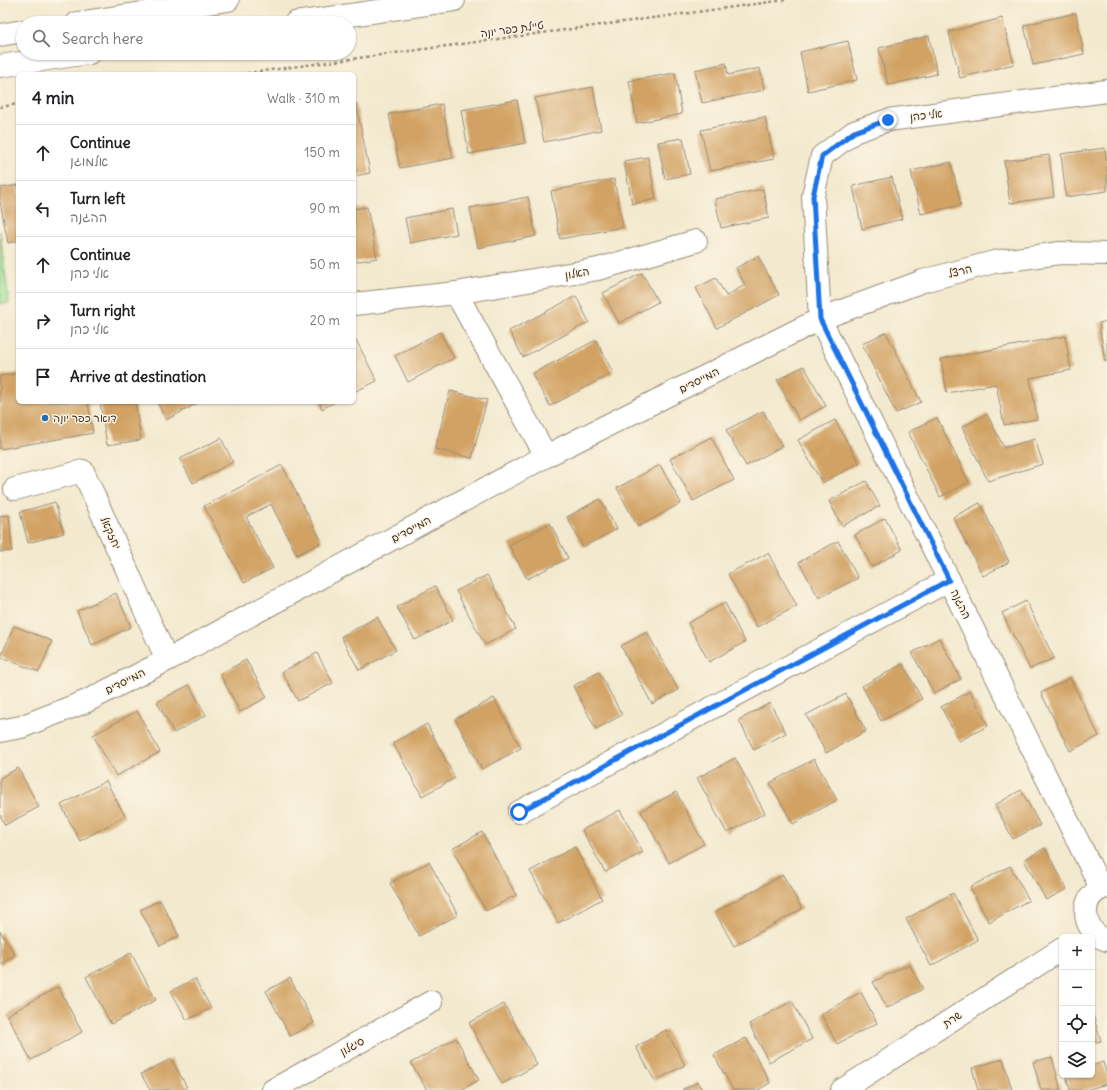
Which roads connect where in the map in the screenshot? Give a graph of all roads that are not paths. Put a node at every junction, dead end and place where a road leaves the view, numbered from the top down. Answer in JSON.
{"nodes":[{"id":1,"x":228,"y":0,"type":"edge"},
{"id":2,"x":454,"y":0,"type":"edge"},
{"id":3,"x":123,"y":16,"type":"edge"},
{"id":4,"x":344,"y":16,"type":"edge"},
{"id":5,"x":16,"y":32,"type":"edge"},
{"id":6,"x":0,"y":35,"type":"edge"},
{"id":7,"x":41,"y":60,"type":"edge"},
{"id":8,"x":0,"y":66,"type":"edge"},
{"id":9,"x":1107,"y":91,"type":"edge"},
{"id":10,"x":696,"y":240,"type":"dead end"},
{"id":11,"x":1107,"y":254,"type":"edge"},
{"id":12,"x":456,"y":293,"type":"junction"},
{"id":13,"x":356,"y":304,"type":"edge"},
{"id":14,"x":820,"y":319,"type":"junction"},
{"id":15,"x":546,"y":456,"type":"junction"},
{"id":16,"x":15,"y":489,"type":"dead end"},
{"id":17,"x":949,"y":580,"type":"junction"},
{"id":18,"x":167,"y":660,"type":"junction"},
{"id":19,"x":0,"y":731,"type":"edge"},
{"id":20,"x":519,"y":812,"type":"dead end"},
{"id":21,"x":1104,"y":888,"type":"edge"},
{"id":22,"x":1092,"y":934,"type":"edge"},
{"id":23,"x":1059,"y":951,"type":"edge"},
{"id":24,"x":432,"y":1002,"type":"dead end"},
{"id":25,"x":273,"y":1090,"type":"edge"},
{"id":26,"x":842,"y":1090,"type":"edge"}],
"edges":[{"from":1,"to":3,"type":"main road"},
{"from":2,"to":4,"type":"main road"},
{"from":5,"to":6,"type":"main road"},
{"from":7,"to":8,"type":"main road"},
{"from":9,"to":14,"type":"main road","name":"אלי כהן"},
{"from":10,"to":12,"type":"main road","name":"האלון"},
{"from":11,"to":14,"type":"main road","name":"הרצל"},
{"from":12,"to":13,"type":"main road","name":"האלון"},
{"from":12,"to":15,"type":"main road"},
{"from":14,"to":15,"type":"main road","name":"המייסדים"},
{"from":14,"to":17,"type":"main road","name":"ההגנה"},
{"from":15,"to":18,"type":"main road","name":"המייסדים"},
{"from":16,"to":18,"type":"main road","name":"יחזקאל"},
{"from":17,"to":20,"type":"main road"},
{"from":17,"to":21,"type":"main road","name":"ההגנה"},
{"from":18,"to":19,"type":"main road","name":"המייסדים"},
{"from":21,"to":22,"type":"main road"},
{"from":23,"to":26,"type":"main road","name":"שרת"},
{"from":24,"to":25,"type":"main road","name":"סיגלון"}]}
